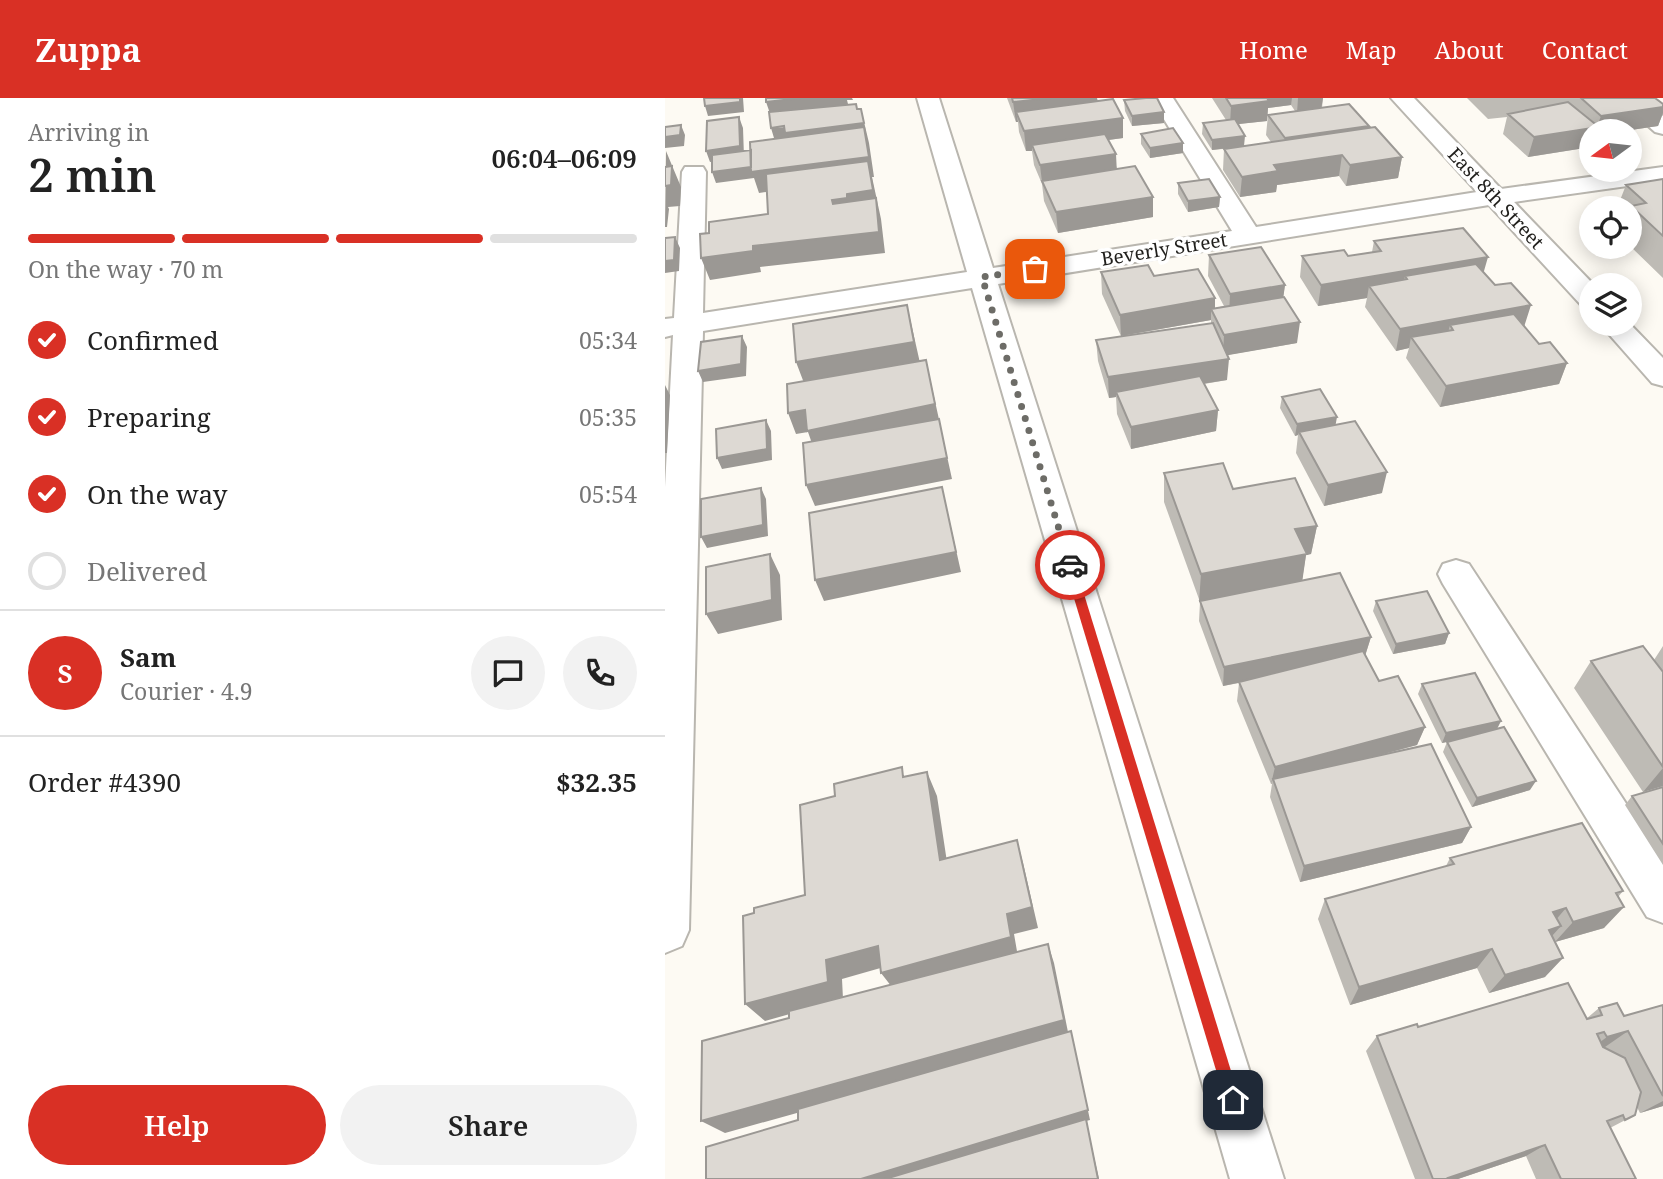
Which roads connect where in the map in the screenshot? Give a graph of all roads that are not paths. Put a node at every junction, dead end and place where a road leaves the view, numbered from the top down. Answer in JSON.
{"nodes":[{"id":1,"x":928,"y":98,"type":"edge"},
{"id":2,"x":1162,"y":98,"type":"edge"},
{"id":3,"x":1402,"y":98,"type":"edge"},
{"id":4,"x":1627,"y":98,"type":"edge"},
{"id":5,"x":1663,"y":127,"type":"edge"},
{"id":6,"x":694,"y":172,"type":"dead end"},
{"id":7,"x":1663,"y":174,"type":"edge"},
{"id":8,"x":1495,"y":197,"type":"junction"},
{"id":9,"x":1248,"y":235,"type":"junction"},
{"id":10,"x":982,"y":277,"type":"junction"},
{"id":11,"x":1579,"y":286,"type":"edge"},
{"id":12,"x":676,"y":327,"type":"edge"},
{"id":13,"x":1625,"y":336,"type":"edge"},
{"id":14,"x":1663,"y":376,"type":"edge"},
{"id":15,"x":1456,"y":574,"type":"dead end"},
{"id":16,"x":1663,"y":901,"type":"edge"},
{"id":17,"x":665,"y":930,"type":"edge"},
{"id":18,"x":1257,"y":1179,"type":"edge"}],
"edges":[{"from":1,"to":10,"type":"street"},
{"from":2,"to":9,"type":"street"},
{"from":3,"to":8,"type":"street","name":"East 8th Street"},
{"from":4,"to":5,"type":"street"},
{"from":6,"to":12,"type":"street"},
{"from":7,"to":8,"type":"street","name":"Beverly Street"},
{"from":8,"to":9,"type":"street","name":"Beverly Street"},
{"from":8,"to":11,"type":"street","name":"East 8th Street"},
{"from":9,"to":10,"type":"street","name":"Beverly Street"},
{"from":10,"to":12,"type":"street","name":"Beverly Street"},
{"from":10,"to":18,"type":"street"},
{"from":12,"to":17,"type":"street"},
{"from":13,"to":14,"type":"street"},
{"from":15,"to":16,"type":"street"}]}
